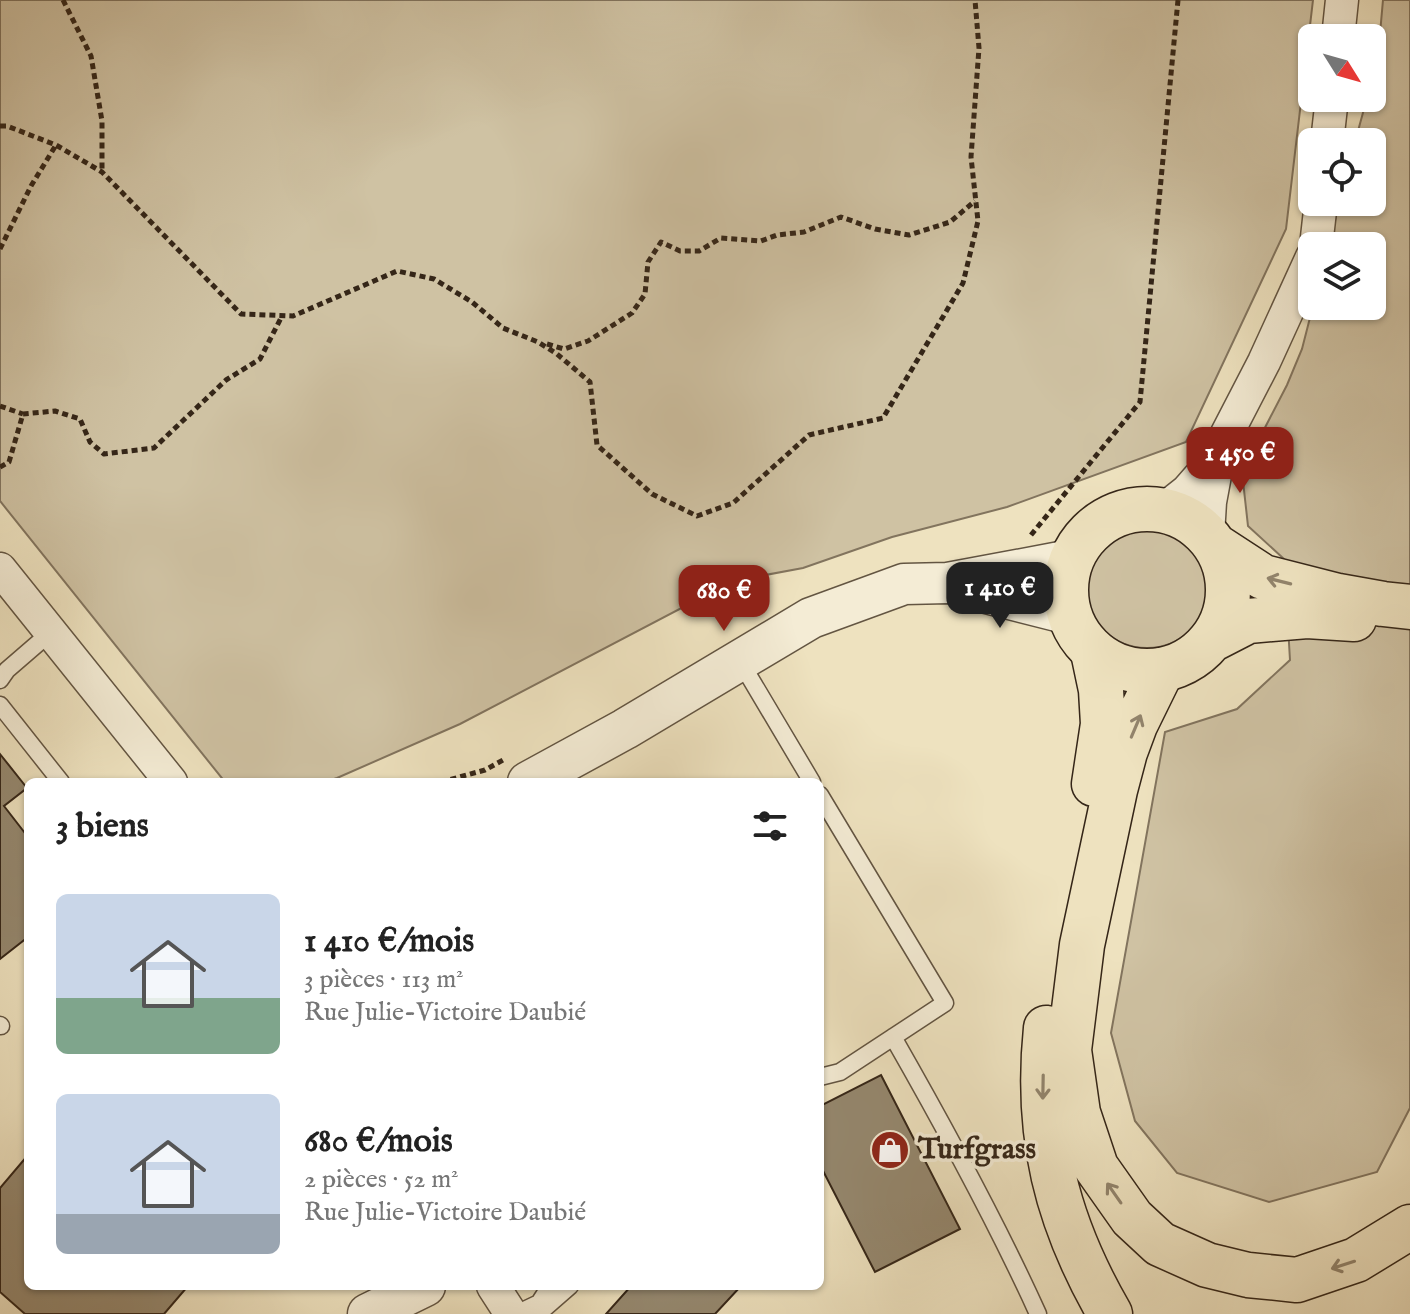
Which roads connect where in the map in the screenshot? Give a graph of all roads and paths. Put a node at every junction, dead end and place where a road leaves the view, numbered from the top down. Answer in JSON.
{"nodes":[{"id":1,"x":63,"y":0,"type":"edge"},
{"id":2,"x":975,"y":0,"type":"edge"},
{"id":3,"x":1178,"y":0,"type":"edge"},
{"id":4,"x":1342,"y":0,"type":"edge"},
{"id":5,"x":1339,"y":24,"type":"edge"},
{"id":6,"x":0,"y":126,"type":"edge"},
{"id":7,"x":56,"y":145,"type":"junction"},
{"id":8,"x":102,"y":172,"type":"junction"},
{"id":9,"x":976,"y":201,"type":"junction"},
{"id":10,"x":0,"y":249,"type":"edge"},
{"id":11,"x":1298,"y":288,"type":"edge"},
{"id":12,"x":282,"y":316,"type":"junction"},
{"id":13,"x":538,"y":342,"type":"junction"},
{"id":14,"x":0,"y":406,"type":"edge"},
{"id":15,"x":23,"y":414,"type":"junction"},
{"id":16,"x":1219,"y":449,"type":"junction"},
{"id":17,"x":0,"y":467,"type":"edge"},
{"id":18,"x":1163,"y":510,"type":"junction"},
{"id":19,"x":1212,"y":541,"type":"junction"},
{"id":20,"x":1071,"y":560,"type":"junction"},
{"id":21,"x":0,"y":569,"type":"edge"},
{"id":22,"x":1000,"y":573,"type":"junction"},
{"id":23,"x":948,"y":583,"type":"junction"},
{"id":24,"x":1410,"y":607,"type":"edge"},
{"id":25,"x":1069,"y":614,"type":"junction"},
{"id":26,"x":1410,"y":623,"type":"edge"},
{"id":27,"x":51,"y":632,"type":"junction"},
{"id":28,"x":1213,"y":639,"type":"junction"},
{"id":29,"x":1093,"y":652,"type":"junction"},
{"id":30,"x":740,"y":661,"type":"junction"},
{"id":31,"x":1162,"y":670,"type":"junction"},
{"id":32,"x":0,"y":680,"type":"edge"},
{"id":33,"x":0,"y":705,"type":"edge"},
{"id":34,"x":163,"y":771,"type":"edge"},
{"id":35,"x":58,"y":778,"type":"edge"},
{"id":36,"x":535,"y":778,"type":"edge"},
{"id":37,"x":810,"y":778,"type":"edge"},
{"id":38,"x":824,"y":802,"type":"edge"},
{"id":39,"x":893,"y":1037,"type":"junction"},
{"id":40,"x":824,"y":1076,"type":"edge"},
{"id":41,"x":1410,"y":1227,"type":"edge"},
{"id":42,"x":417,"y":1290,"type":"edge"},
{"id":43,"x":496,"y":1290,"type":"edge"},
{"id":44,"x":547,"y":1290,"type":"edge"},
{"id":45,"x":565,"y":1290,"type":"edge"},
{"id":46,"x":368,"y":1314,"type":"edge"},
{"id":47,"x":513,"y":1314,"type":"edge"},
{"id":48,"x":537,"y":1314,"type":"edge"},
{"id":49,"x":1038,"y":1314,"type":"edge"},
{"id":50,"x":1110,"y":1314,"type":"edge"}],
"edges":[{"from":1,"to":8,"type":"path"},
{"from":2,"to":9,"type":"path"},
{"from":3,"to":22,"type":"path"},
{"from":4,"to":5,"type":"street"},
{"from":6,"to":7,"type":"path"},
{"from":7,"to":8,"type":"path"},
{"from":7,"to":10,"type":"path"},
{"from":8,"to":12,"type":"path"},
{"from":9,"to":13,"type":"path"},
{"from":9,"to":13,"type":"path"},
{"from":11,"to":16,"type":"street"},
{"from":12,"to":13,"type":"path"},
{"from":12,"to":15,"type":"path"},
{"from":14,"to":15,"type":"path"},
{"from":15,"to":17,"type":"path"},
{"from":16,"to":18,"type":"street"},
{"from":16,"to":19,"type":"street"},
{"from":18,"to":19,"type":"main road"},
{"from":18,"to":20,"type":"main road"},
{"from":24,"to":19,"type":"main road","one_way":true},
{"from":19,"to":28,"type":"main road"},
{"from":20,"to":22,"type":"street"},
{"from":20,"to":25,"type":"main road"},
{"from":21,"to":27,"type":"street"},
{"from":22,"to":23,"type":"street"},
{"from":23,"to":25,"type":"street"},
{"from":23,"to":30,"type":"street"},
{"from":25,"to":29,"type":"main road"},
{"from":26,"to":28,"type":"main road"},
{"from":27,"to":32,"type":"lane"},
{"from":27,"to":34,"type":"street"},
{"from":28,"to":31,"type":"main road"},
{"from":29,"to":31,"type":"main road"},
{"from":29,"to":50,"type":"main road","one_way":true},
{"from":30,"to":36,"type":"street"},
{"from":30,"to":37,"type":"lane"},
{"from":41,"to":31,"type":"main road","one_way":true},
{"from":33,"to":35,"type":"lane"},
{"from":38,"to":39,"type":"lane"},
{"from":39,"to":40,"type":"lane"},
{"from":39,"to":49,"type":"lane"},
{"from":42,"to":46,"type":"street"},
{"from":43,"to":47,"type":"street"},
{"from":44,"to":47,"type":"lane"},
{"from":45,"to":48,"type":"lane"}]}
